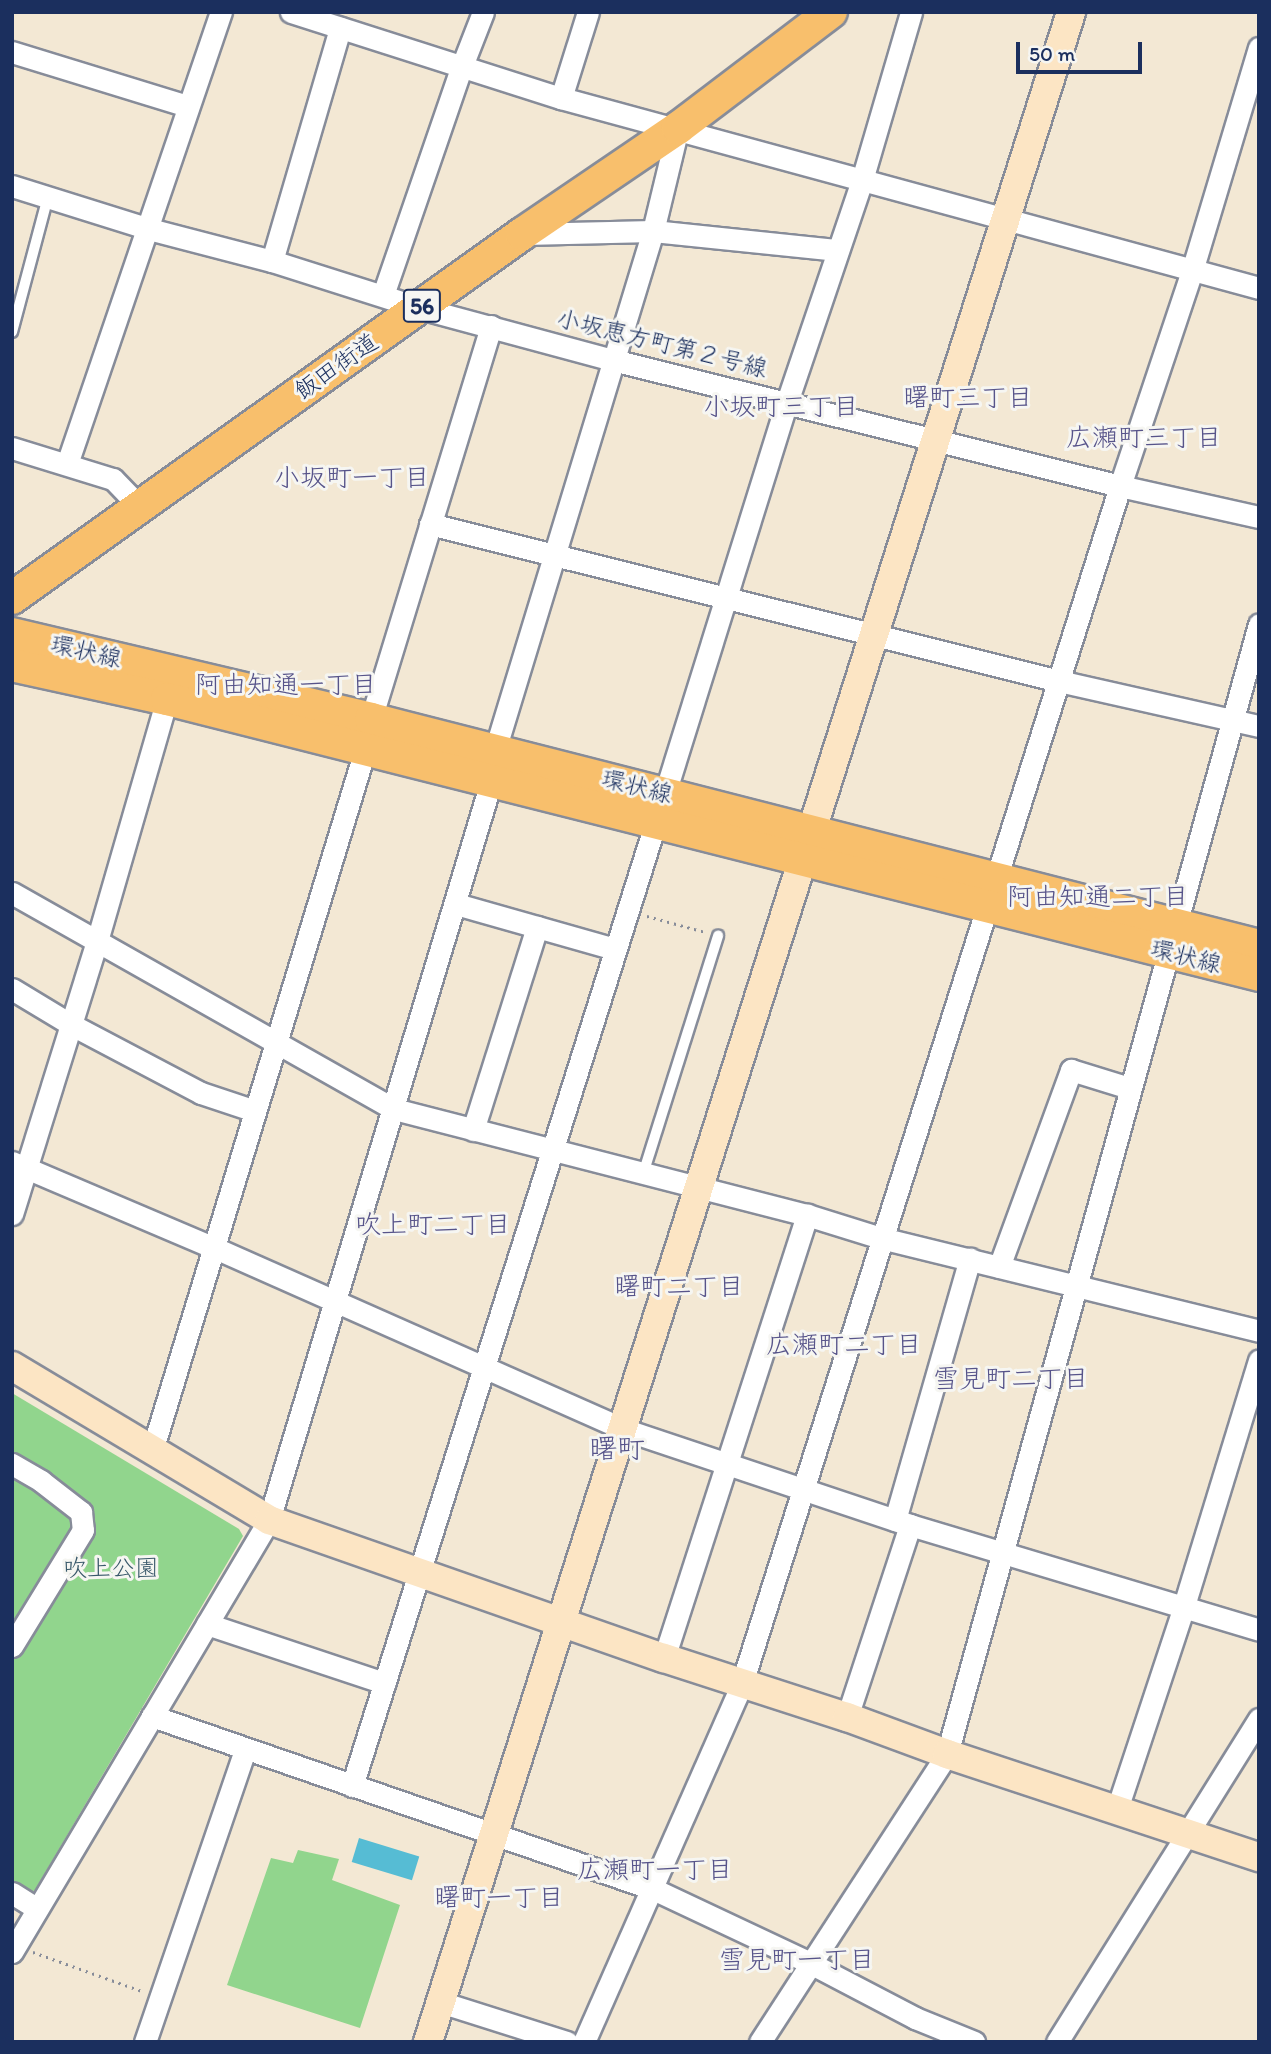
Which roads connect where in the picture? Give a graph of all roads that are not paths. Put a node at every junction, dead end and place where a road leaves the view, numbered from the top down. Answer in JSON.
{"nodes":[{"id":1,"x":221,"y":12,"type":"edge"},
{"id":2,"x":291,"y":12,"type":"edge"},
{"id":3,"x":483,"y":12,"type":"edge"},
{"id":4,"x":588,"y":12,"type":"edge"},
{"id":5,"x":831,"y":12,"type":"edge"},
{"id":6,"x":911,"y":12,"type":"edge"},
{"id":7,"x":1071,"y":12,"type":"edge"},
{"id":8,"x":340,"y":28,"type":"junction"},
{"id":9,"x":1259,"y":48,"type":"edge"},
{"id":10,"x":12,"y":52,"type":"edge"},
{"id":11,"x":462,"y":66,"type":"junction"},
{"id":12,"x":561,"y":98,"type":"junction"},
{"id":13,"x":188,"y":106,"type":"junction"},
{"id":14,"x":678,"y":128,"type":"junction"},
{"id":15,"x":862,"y":180,"type":"junction"},
{"id":16,"x":12,"y":186,"type":"edge"},
{"id":17,"x":48,"y":197,"type":"junction"},
{"id":18,"x":1007,"y":220,"type":"junction"},
{"id":19,"x":149,"y":229,"type":"junction"},
{"id":20,"x":653,"y":231,"type":"junction"},
{"id":21,"x":522,"y":234,"type":"junction"},
{"id":22,"x":838,"y":250,"type":"junction"},
{"id":23,"x":272,"y":261,"type":"junction"},
{"id":24,"x":1192,"y":271,"type":"junction"},
{"id":25,"x":1259,"y":288,"type":"edge"},
{"id":26,"x":383,"y":295,"type":"junction"},
{"id":27,"x":420,"y":308,"type":"junction"},
{"id":28,"x":491,"y":326,"type":"junction"},
{"id":29,"x":12,"y":332,"type":"edge"},
{"id":30,"x":613,"y":360,"type":"junction"},
{"id":31,"x":788,"y":402,"type":"junction"},
{"id":32,"x":935,"y":438,"type":"junction"},
{"id":33,"x":12,"y":448,"type":"edge"},
{"id":34,"x":67,"y":464,"type":"junction"},
{"id":35,"x":1119,"y":486,"type":"junction"},
{"id":36,"x":138,"y":505,"type":"junction"},
{"id":37,"x":1259,"y":517,"type":"edge"},
{"id":38,"x":430,"y":524,"type":"junction"},
{"id":39,"x":556,"y":557,"type":"junction"},
{"id":40,"x":12,"y":598,"type":"edge"},
{"id":41,"x":726,"y":598,"type":"junction"},
{"id":42,"x":1259,"y":624,"type":"edge"},
{"id":43,"x":12,"y":634,"type":"edge"},
{"id":44,"x":873,"y":634,"type":"junction"},
{"id":45,"x":12,"y":664,"type":"edge"},
{"id":46,"x":1059,"y":681,"type":"junction"},
{"id":47,"x":167,"y":699,"type":"junction"},
{"id":48,"x":371,"y":719,"type":"junction"},
{"id":49,"x":1232,"y":719,"type":"junction"},
{"id":50,"x":1259,"y":726,"type":"edge"},
{"id":51,"x":365,"y":750,"type":"junction"},
{"id":52,"x":495,"y":750,"type":"junction"},
{"id":53,"x":491,"y":782,"type":"junction"},
{"id":54,"x":660,"y":807,"type":"junction"},
{"id":55,"x":810,"y":830,"type":"junction"},
{"id":56,"x":800,"y":860,"type":"junction"},
{"id":57,"x":991,"y":891,"type":"junction"},
{"id":58,"x":12,"y":893,"type":"edge"},
{"id":59,"x":456,"y":904,"type":"junction"},
{"id":60,"x":537,"y":927,"type":"junction"},
{"id":61,"x":718,"y":936,"type":"road end"},
{"id":62,"x":1172,"y":938,"type":"junction"},
{"id":63,"x":97,"y":942,"type":"junction"},
{"id":64,"x":1259,"y":946,"type":"edge"},
{"id":65,"x":615,"y":949,"type":"junction"},
{"id":66,"x":1259,"y":975,"type":"edge"},
{"id":67,"x":12,"y":989,"type":"edge"},
{"id":68,"x":70,"y":1024,"type":"junction"},
{"id":69,"x":277,"y":1042,"type":"junction"},
{"id":70,"x":1129,"y":1088,"type":"junction"},
{"id":71,"x":394,"y":1109,"type":"junction"},
{"id":72,"x":255,"y":1111,"type":"junction"},
{"id":73,"x":473,"y":1130,"type":"junction"},
{"id":74,"x":550,"y":1150,"type":"junction"},
{"id":75,"x":19,"y":1165,"type":"edge"},
{"id":76,"x":643,"y":1174,"type":"junction"},
{"id":77,"x":699,"y":1189,"type":"junction"},
{"id":78,"x":12,"y":1214,"type":"edge"},
{"id":79,"x":807,"y":1215,"type":"junction"},
{"id":80,"x":881,"y":1238,"type":"junction"},
{"id":81,"x":215,"y":1248,"type":"junction"},
{"id":82,"x":970,"y":1259,"type":"junction"},
{"id":83,"x":999,"y":1267,"type":"junction"},
{"id":84,"x":1074,"y":1284,"type":"junction"},
{"id":85,"x":336,"y":1302,"type":"junction"},
{"id":86,"x":1259,"y":1331,"type":"edge"},
{"id":87,"x":1259,"y":1360,"type":"edge"},
{"id":88,"x":12,"y":1366,"type":"edge"},
{"id":89,"x":484,"y":1370,"type":"junction"},
{"id":90,"x":623,"y":1429,"type":"junction"},
{"id":91,"x":152,"y":1451,"type":"junction"},
{"id":92,"x":12,"y":1464,"type":"edge"},
{"id":93,"x":729,"y":1464,"type":"junction"},
{"id":94,"x":805,"y":1488,"type":"junction"},
{"id":95,"x":269,"y":1520,"type":"junction"},
{"id":96,"x":902,"y":1522,"type":"junction"},
{"id":97,"x":1003,"y":1553,"type":"junction"},
{"id":98,"x":418,"y":1571,"type":"junction"},
{"id":99,"x":1183,"y":1609,"type":"junction"},
{"id":100,"x":560,"y":1622,"type":"junction"},
{"id":101,"x":207,"y":1624,"type":"junction"},
{"id":102,"x":1259,"y":1630,"type":"edge"},
{"id":103,"x":12,"y":1646,"type":"edge"},
{"id":104,"x":664,"y":1658,"type":"junction"},
{"id":105,"x":384,"y":1683,"type":"junction"},
{"id":106,"x":742,"y":1683,"type":"junction"},
{"id":107,"x":152,"y":1716,"type":"junction"},
{"id":108,"x":847,"y":1717,"type":"junction"},
{"id":109,"x":1259,"y":1719,"type":"edge"},
{"id":110,"x":244,"y":1750,"type":"junction"},
{"id":111,"x":947,"y":1754,"type":"junction"},
{"id":112,"x":352,"y":1786,"type":"junction"},
{"id":113,"x":1117,"y":1809,"type":"junction"},
{"id":114,"x":1185,"y":1832,"type":"junction"},
{"id":115,"x":492,"y":1835,"type":"junction"},
{"id":116,"x":1259,"y":1857,"type":"edge"},
{"id":117,"x":653,"y":1889,"type":"junction"},
{"id":118,"x":12,"y":1894,"type":"edge"},
{"id":119,"x":36,"y":1908,"type":"junction"},
{"id":120,"x":14,"y":1949,"type":"edge"},
{"id":121,"x":810,"y":1963,"type":"junction"},
{"id":122,"x":440,"y":2003,"type":"junction"},
{"id":123,"x":145,"y":2042,"type":"edge"},
{"id":124,"x":428,"y":2042,"type":"edge"},
{"id":125,"x":567,"y":2042,"type":"edge"},
{"id":126,"x":584,"y":2042,"type":"edge"},
{"id":127,"x":760,"y":2042,"type":"edge"},
{"id":128,"x":974,"y":2042,"type":"edge"},
{"id":129,"x":1057,"y":2042,"type":"edge"}],
"edges":[{"from":1,"to":13,"type":"street"},
{"from":2,"to":8,"type":"street"},
{"from":3,"to":11,"type":"street"},
{"from":4,"to":12,"type":"street"},
{"from":5,"to":14,"type":"main road","name":"飯田街道","number":"56"},
{"from":6,"to":15,"type":"street"},
{"from":7,"to":18,"type":"street"},
{"from":8,"to":11,"type":"street"},
{"from":8,"to":23,"type":"street"},
{"from":9,"to":24,"type":"street"},
{"from":10,"to":13,"type":"street"},
{"from":11,"to":12,"type":"street"},
{"from":11,"to":26,"type":"street"},
{"from":12,"to":14,"type":"street"},
{"from":13,"to":19,"type":"street"},
{"from":14,"to":15,"type":"street"},
{"from":14,"to":20,"type":"street"},
{"from":14,"to":21,"type":"main road","name":"飯田街道","number":"56"},
{"from":15,"to":18,"type":"street"},
{"from":15,"to":22,"type":"street"},
{"from":16,"to":17,"type":"street","name":"小坂恵方町第２号線"},
{"from":17,"to":19,"type":"street","name":"小坂恵方町第２号線"},
{"from":17,"to":29,"type":"lane"},
{"from":18,"to":24,"type":"street"},
{"from":18,"to":32,"type":"street"},
{"from":19,"to":23,"type":"street","name":"小坂恵方町第２号線"},
{"from":19,"to":34,"type":"street"},
{"from":20,"to":21,"type":"street"},
{"from":20,"to":22,"type":"street"},
{"from":20,"to":30,"type":"street"},
{"from":21,"to":27,"type":"main road","name":"飯田街道","number":"56"},
{"from":22,"to":31,"type":"street"},
{"from":23,"to":26,"type":"street","name":"小坂恵方町第２号線"},
{"from":24,"to":25,"type":"street"},
{"from":24,"to":35,"type":"street"},
{"from":26,"to":27,"type":"street","name":"小坂恵方町第２号線"},
{"from":27,"to":28,"type":"street","name":"小坂恵方町第２号線"},
{"from":27,"to":36,"type":"main road","name":"飯田街道","number":"56"},
{"from":28,"to":30,"type":"street","name":"小坂恵方町第２号線"},
{"from":28,"to":38,"type":"street"},
{"from":30,"to":31,"type":"street","name":"小坂恵方町第２号線"},
{"from":30,"to":39,"type":"street"},
{"from":31,"to":32,"type":"street","name":"小坂恵方町第２号線"},
{"from":31,"to":41,"type":"street"},
{"from":32,"to":35,"type":"street","name":"小坂恵方町第２号線"},
{"from":32,"to":44,"type":"street"},
{"from":33,"to":34,"type":"street"},
{"from":34,"to":36,"type":"street"},
{"from":35,"to":37,"type":"street","name":"小坂恵方町第２号線"},
{"from":35,"to":46,"type":"street"},
{"from":36,"to":40,"type":"main road","name":"飯田街道","number":"56"},
{"from":38,"to":39,"type":"street"},
{"from":38,"to":48,"type":"street"},
{"from":39,"to":41,"type":"street"},
{"from":39,"to":52,"type":"street"},
{"from":41,"to":44,"type":"street"},
{"from":41,"to":54,"type":"street"},
{"from":42,"to":49,"type":"street"},
{"from":43,"to":48,"type":"main road","name":"環状線"},
{"from":44,"to":46,"type":"street"},
{"from":44,"to":55,"type":"street"},
{"from":45,"to":47,"type":"main road","name":"環状線"},
{"from":46,"to":49,"type":"street"},
{"from":46,"to":57,"type":"street"},
{"from":47,"to":51,"type":"main road","name":"環状線"},
{"from":47,"to":63,"type":"street"},
{"from":48,"to":52,"type":"main road","name":"環状線"},
{"from":49,"to":50,"type":"street"},
{"from":49,"to":62,"type":"street"},
{"from":51,"to":53,"type":"main road","name":"環状線"},
{"from":51,"to":69,"type":"street"},
{"from":52,"to":54,"type":"main road","name":"環状線"},
{"from":53,"to":54,"type":"main road","name":"環状線"},
{"from":53,"to":59,"type":"street"},
{"from":54,"to":55,"type":"main road","name":"環状線"},
{"from":54,"to":56,"type":"main road","name":"環状線"},
{"from":54,"to":65,"type":"street"},
{"from":55,"to":56,"type":"street"},
{"from":55,"to":57,"type":"main road","name":"環状線"},
{"from":56,"to":57,"type":"main road","name":"環状線"},
{"from":56,"to":77,"type":"street"},
{"from":57,"to":62,"type":"main road","name":"環状線"},
{"from":57,"to":80,"type":"street"},
{"from":58,"to":63,"type":"street"},
{"from":59,"to":60,"type":"street"},
{"from":59,"to":71,"type":"street"},
{"from":60,"to":65,"type":"street"},
{"from":60,"to":73,"type":"street"},
{"from":61,"to":76,"type":"lane"},
{"from":62,"to":64,"type":"main road","name":"環状線"},
{"from":62,"to":66,"type":"main road","name":"環状線"},
{"from":62,"to":70,"type":"street"},
{"from":63,"to":68,"type":"street"},
{"from":63,"to":69,"type":"street"},
{"from":65,"to":74,"type":"street"},
{"from":67,"to":68,"type":"street"},
{"from":68,"to":72,"type":"street"},
{"from":68,"to":75,"type":"street"},
{"from":69,"to":71,"type":"street"},
{"from":69,"to":72,"type":"street"},
{"from":70,"to":83,"type":"street"},
{"from":70,"to":84,"type":"street"},
{"from":71,"to":73,"type":"street"},
{"from":71,"to":85,"type":"street"},
{"from":72,"to":81,"type":"street"},
{"from":73,"to":74,"type":"street"},
{"from":74,"to":76,"type":"street"},
{"from":74,"to":89,"type":"street"},
{"from":75,"to":78,"type":"street"},
{"from":75,"to":81,"type":"street"},
{"from":76,"to":77,"type":"street"},
{"from":77,"to":79,"type":"street"},
{"from":77,"to":90,"type":"street"},
{"from":79,"to":80,"type":"street"},
{"from":79,"to":93,"type":"street"},
{"from":80,"to":82,"type":"street"},
{"from":80,"to":94,"type":"street"},
{"from":81,"to":85,"type":"street"},
{"from":81,"to":91,"type":"street"},
{"from":82,"to":83,"type":"street"},
{"from":82,"to":96,"type":"street"},
{"from":83,"to":84,"type":"street"},
{"from":84,"to":86,"type":"street"},
{"from":84,"to":97,"type":"street"},
{"from":85,"to":89,"type":"street"},
{"from":85,"to":95,"type":"street"},
{"from":87,"to":99,"type":"street"},
{"from":88,"to":91,"type":"street"},
{"from":89,"to":90,"type":"street"},
{"from":89,"to":98,"type":"street"},
{"from":90,"to":93,"type":"street"},
{"from":90,"to":100,"type":"street"},
{"from":91,"to":95,"type":"street"},
{"from":92,"to":103,"type":"street"},
{"from":93,"to":94,"type":"street"},
{"from":93,"to":104,"type":"street"},
{"from":94,"to":96,"type":"street"},
{"from":94,"to":106,"type":"street"},
{"from":95,"to":98,"type":"street"},
{"from":95,"to":101,"type":"street"},
{"from":96,"to":97,"type":"street"},
{"from":96,"to":108,"type":"street"},
{"from":97,"to":99,"type":"street"},
{"from":97,"to":111,"type":"street"},
{"from":98,"to":100,"type":"street"},
{"from":98,"to":105,"type":"street"},
{"from":99,"to":102,"type":"street"},
{"from":99,"to":113,"type":"street"},
{"from":100,"to":104,"type":"street"},
{"from":100,"to":115,"type":"street"},
{"from":101,"to":105,"type":"street"},
{"from":101,"to":107,"type":"street"},
{"from":104,"to":106,"type":"street"},
{"from":105,"to":112,"type":"street"},
{"from":106,"to":108,"type":"street"},
{"from":106,"to":117,"type":"street"},
{"from":107,"to":110,"type":"street"},
{"from":107,"to":119,"type":"street"},
{"from":108,"to":111,"type":"street"},
{"from":109,"to":114,"type":"street"},
{"from":110,"to":112,"type":"street"},
{"from":110,"to":123,"type":"street"},
{"from":111,"to":113,"type":"street"},
{"from":111,"to":121,"type":"street"},
{"from":112,"to":115,"type":"street"},
{"from":113,"to":114,"type":"street"},
{"from":114,"to":116,"type":"street"},
{"from":114,"to":129,"type":"street"},
{"from":115,"to":117,"type":"street"},
{"from":115,"to":122,"type":"street"},
{"from":117,"to":121,"type":"street"},
{"from":117,"to":126,"type":"street"},
{"from":118,"to":119,"type":"street"},
{"from":119,"to":120,"type":"street"},
{"from":121,"to":127,"type":"street"},
{"from":121,"to":128,"type":"street"},
{"from":122,"to":124,"type":"street"},
{"from":122,"to":125,"type":"street"}]}
